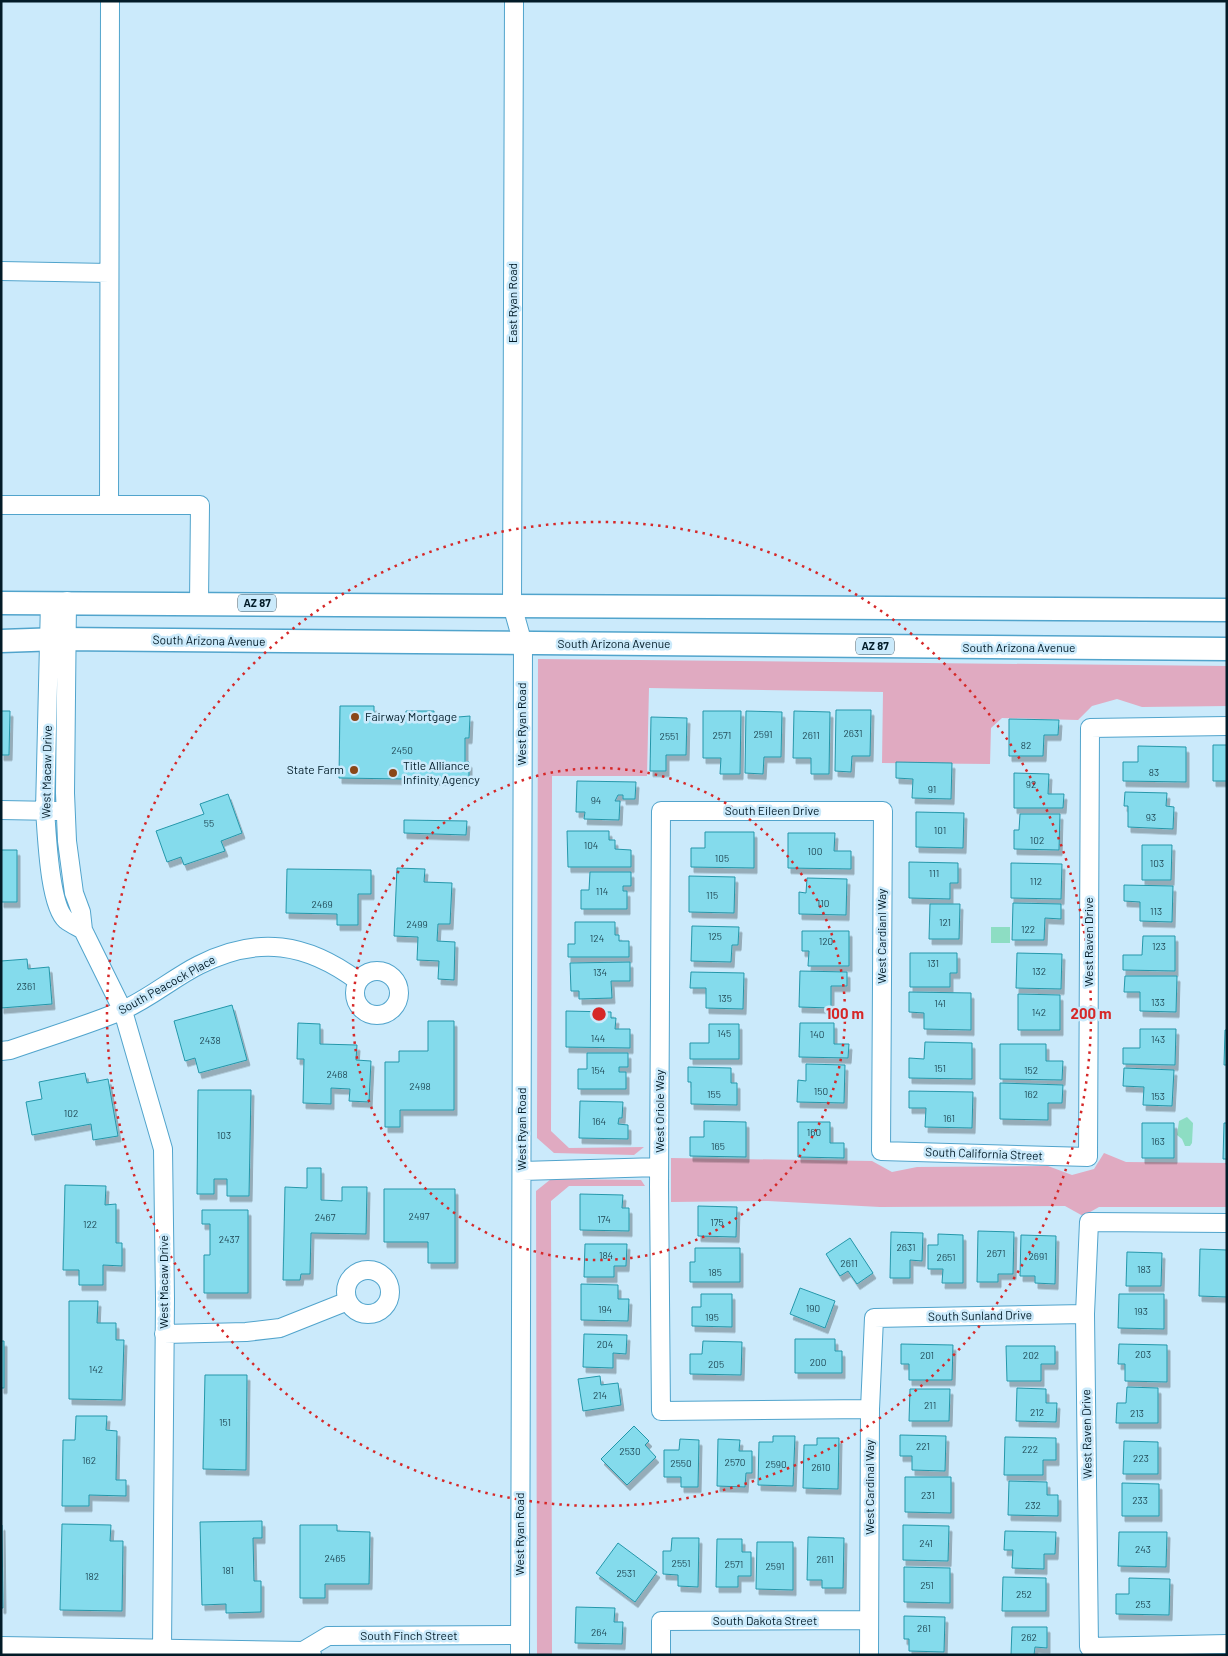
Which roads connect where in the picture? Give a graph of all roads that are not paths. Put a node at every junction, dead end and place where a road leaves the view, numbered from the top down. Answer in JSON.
{"nodes":[{"id":1,"x":110,"y":1,"type":"edge"},
{"id":2,"x":514,"y":1,"type":"edge"},
{"id":3,"x":1,"y":271,"type":"edge"},
{"id":4,"x":110,"y":273,"type":"junction"},
{"id":5,"x":1,"y":505,"type":"edge"},
{"id":6,"x":109,"y":505,"type":"junction"},
{"id":7,"x":58,"y":602,"type":"junction"},
{"id":8,"x":1,"y":603,"type":"edge"},
{"id":9,"x":199,"y":603,"type":"junction"},
{"id":10,"x":512,"y":605,"type":"junction"},
{"id":11,"x":1227,"y":610,"type":"edge"},
{"id":12,"x":58,"y":639,"type":"junction"},
{"id":13,"x":1,"y":640,"type":"edge"},
{"id":14,"x":522,"y":644,"type":"junction"},
{"id":15,"x":1227,"y":649,"type":"edge"},
{"id":16,"x":48,"y":721,"type":"junction"},
{"id":17,"x":66,"y":721,"type":"junction"},
{"id":18,"x":1227,"y":726,"type":"edge"},
{"id":19,"x":1,"y":810,"type":"edge"},
{"id":20,"x":46,"y":810,"type":"junction"},
{"id":21,"x":661,"y":811,"type":"joint"},
{"id":22,"x":883,"y":811,"type":"joint"},
{"id":23,"x":65,"y":812,"type":"junction"},
{"id":24,"x":83,"y":930,"type":"junction"},
{"id":25,"x":358,"y":982,"type":"dead end"},
{"id":26,"x":122,"y":1011,"type":"junction"},
{"id":27,"x":1,"y":1051,"type":"edge"},
{"id":28,"x":881,"y":1151,"type":"joint"},
{"id":29,"x":1088,"y":1157,"type":"joint"},
{"id":30,"x":659,"y":1167,"type":"junction"},
{"id":31,"x":522,"y":1170,"type":"junction"},
{"id":32,"x":1227,"y":1223,"type":"edge"},
{"id":33,"x":348,"y":1301,"type":"dead end"},
{"id":34,"x":1086,"y":1314,"type":"junction"},
{"id":35,"x":874,"y":1318,"type":"joint"},
{"id":36,"x":164,"y":1334,"type":"junction"},
{"id":37,"x":870,"y":1409,"type":"junction"},
{"id":38,"x":869,"y":1620,"type":"junction"},
{"id":39,"x":520,"y":1635,"type":"junction"},
{"id":40,"x":1227,"y":1644,"type":"edge"},
{"id":41,"x":1,"y":1646,"type":"edge"},
{"id":42,"x":162,"y":1649,"type":"junction"},
{"id":43,"x":307,"y":1653,"type":"edge"},
{"id":44,"x":520,"y":1655,"type":"edge"},
{"id":45,"x":660,"y":1655,"type":"edge"},
{"id":46,"x":869,"y":1655,"type":"edge"}],
"edges":[{"from":1,"to":4,"type":"street"},
{"from":2,"to":10,"type":"street","name":"East Ryan Road"},
{"from":3,"to":4,"type":"street"},
{"from":4,"to":6,"type":"street"},
{"from":5,"to":6,"type":"street"},
{"from":6,"to":9,"type":"street"},
{"from":7,"to":8,"type":"main road","number":"AZ 87"},
{"from":7,"to":9,"type":"main road","number":"AZ 87"},
{"from":7,"to":12,"type":"street","name":"West Macaw Drive"},
{"from":9,"to":10,"type":"main road","number":"AZ 87"},
{"from":10,"to":11,"type":"main road","number":"AZ 87"},
{"from":10,"to":14,"type":"street","name":"West Ryan Road"},
{"from":12,"to":13,"type":"main road","name":"South Arizona Avenue","number":"AZ 87"},
{"from":12,"to":14,"type":"main road","name":"South Arizona Avenue","number":"AZ 87"},
{"from":12,"to":16,"type":"street","name":"West Macaw Drive"},
{"from":12,"to":17,"type":"street","name":"West Macaw Drive"},
{"from":14,"to":15,"type":"main road","name":"South Arizona Avenue","number":"AZ 87"},
{"from":14,"to":31,"type":"street","name":"West Ryan Road"},
{"from":16,"to":17,"type":"street"},
{"from":16,"to":20,"type":"street","name":"West Macaw Drive"},
{"from":17,"to":23,"type":"street","name":"West Macaw Drive"},
{"from":18,"to":29,"type":"street","name":"West Raven Drive"},
{"from":19,"to":20,"type":"street"},
{"from":20,"to":23,"type":"street"},
{"from":20,"to":24,"type":"street","name":"West Macaw Drive"},
{"from":21,"to":22,"type":"street","name":"South Eileen Drive"},
{"from":21,"to":30,"type":"street","name":"West Oriole Way"},
{"from":22,"to":28,"type":"street","name":"West Cardianl Way"},
{"from":23,"to":24,"type":"street","name":"West Macaw Drive"},
{"from":24,"to":26,"type":"street","name":"West Macaw Drive"},
{"from":25,"to":26,"type":"street","name":"South Peacock Place"},
{"from":26,"to":27,"type":"street","name":"South Peacock Place"},
{"from":26,"to":36,"type":"street","name":"West Macaw Drive"},
{"from":28,"to":29,"type":"street","name":"South California Street"},
{"from":30,"to":31,"type":"street"},
{"from":30,"to":37,"type":"street","name":"West Oriole Way"},
{"from":31,"to":39,"type":"street","name":"West Ryan Road"},
{"from":32,"to":34,"type":"street","name":"West Raven Drive"},
{"from":33,"to":36,"type":"street"},
{"from":34,"to":35,"type":"street","name":"South Sunland Drive"},
{"from":34,"to":40,"type":"street","name":"West Raven Drive"},
{"from":35,"to":37,"type":"street","name":"West Cardinal Way"},
{"from":36,"to":42,"type":"street","name":"West Macaw Drive"},
{"from":37,"to":38,"type":"street","name":"West Cardinal Way"},
{"from":38,"to":45,"type":"street","name":"South Dakota Street"},
{"from":38,"to":46,"type":"street","name":"West Cardinal Way"},
{"from":39,"to":43,"type":"street","name":"South Finch Street"},
{"from":39,"to":44,"type":"street","name":"West Ryan Road"},
{"from":41,"to":42,"type":"street","name":"South Finch Street"},
{"from":42,"to":43,"type":"street","name":"South Finch Street"}]}
